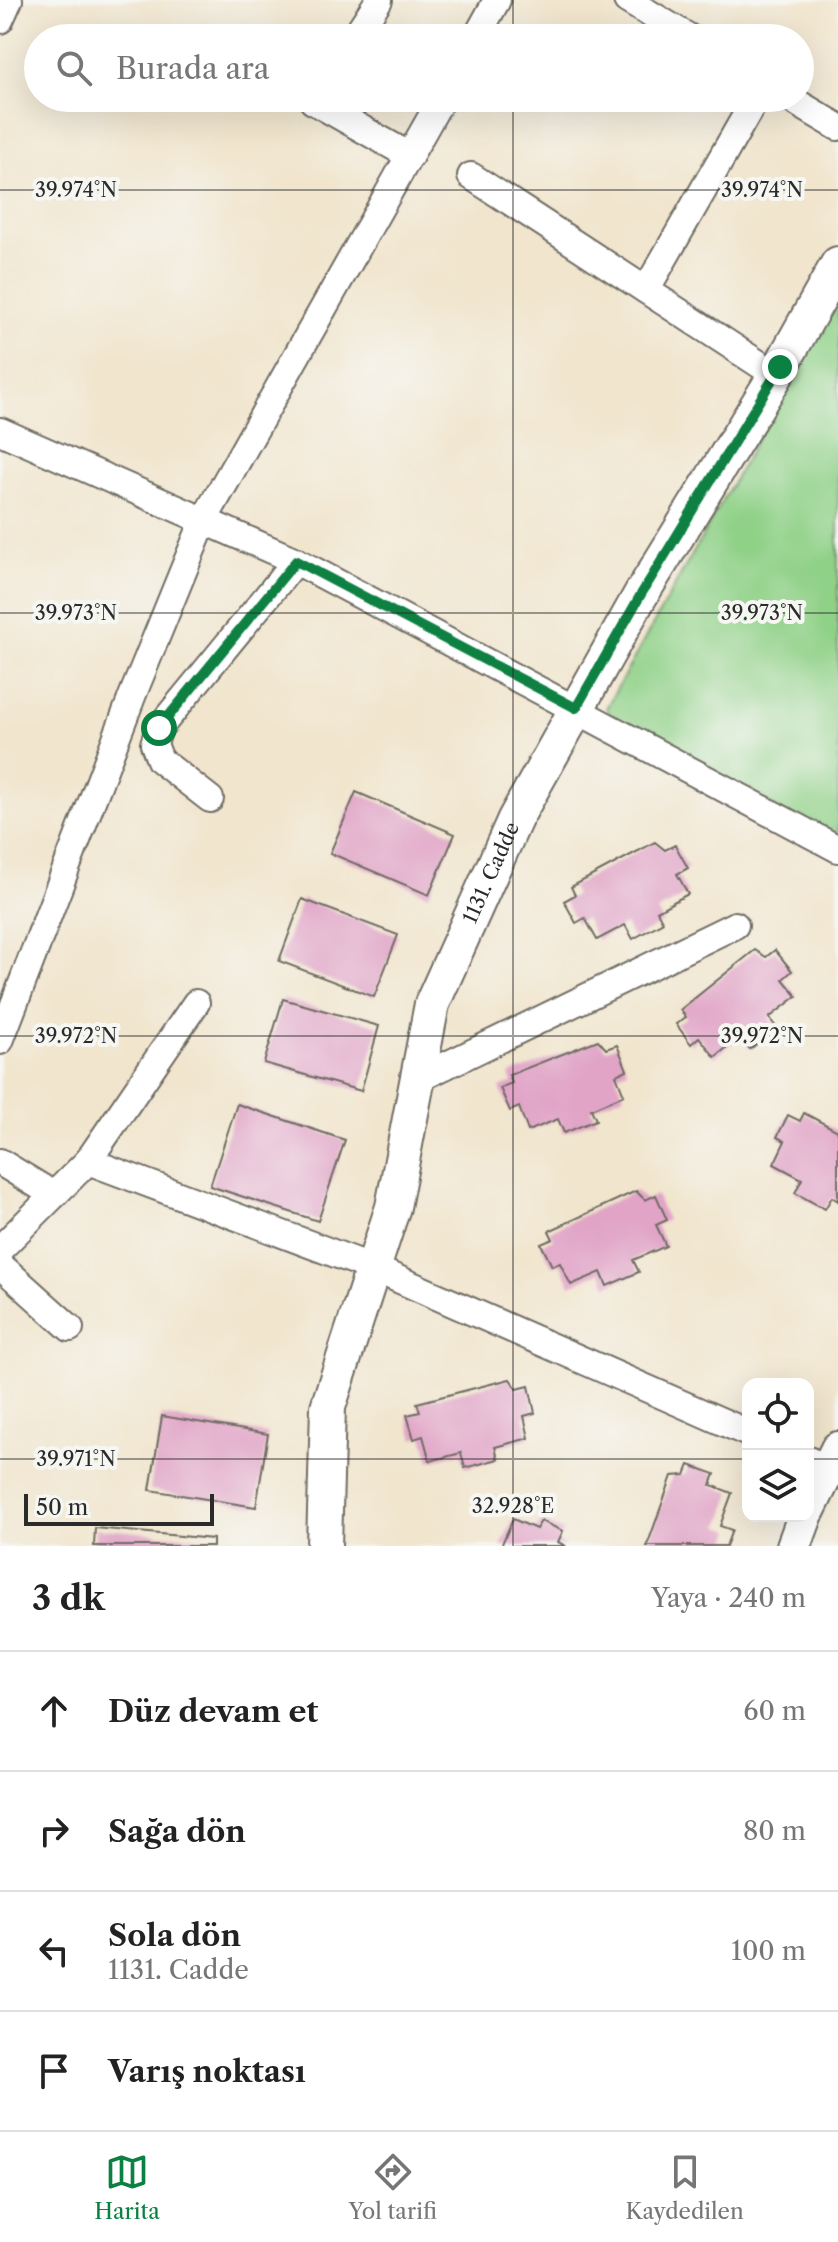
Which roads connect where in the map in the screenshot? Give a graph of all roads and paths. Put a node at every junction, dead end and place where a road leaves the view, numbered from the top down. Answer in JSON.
{"nodes":[{"id":1,"x":9,"y":0,"type":"edge"},
{"id":2,"x":379,"y":0,"type":"edge"},
{"id":3,"x":497,"y":0,"type":"edge"},
{"id":4,"x":627,"y":0,"type":"edge"},
{"id":5,"x":0,"y":20,"type":"edge"},
{"id":6,"x":363,"y":24,"type":"edge"},
{"id":7,"x":484,"y":24,"type":"edge"},
{"id":8,"x":667,"y":24,"type":"edge"},
{"id":9,"x":332,"y":112,"type":"edge"},
{"id":10,"x":434,"y":112,"type":"edge"},
{"id":11,"x":748,"y":112,"type":"edge"},
{"id":12,"x":813,"y":112,"type":"edge"},
{"id":13,"x":838,"y":127,"type":"edge"},
{"id":14,"x":410,"y":156,"type":"junction"},
{"id":15,"x":471,"y":176,"type":"dead end"},
{"id":16,"x":838,"y":264,"type":"edge"},
{"id":17,"x":646,"y":290,"type":"junction"},
{"id":18,"x":776,"y":375,"type":"junction"},
{"id":19,"x":0,"y":431,"type":"edge"},
{"id":20,"x":204,"y":520,"type":"junction"},
{"id":21,"x":296,"y":561,"type":"junction"},
{"id":22,"x":576,"y":708,"type":"junction"},
{"id":23,"x":210,"y":799,"type":"dead end"},
{"id":24,"x":838,"y":849,"type":"edge"},
{"id":25,"x":735,"y":925,"type":"dead end"},
{"id":26,"x":196,"y":1003,"type":"dead end"},
{"id":27,"x":0,"y":1041,"type":"edge"},
{"id":28,"x":418,"y":1079,"type":"junction"},
{"id":29,"x":88,"y":1161,"type":"junction"},
{"id":30,"x":0,"y":1162,"type":"edge"},
{"id":31,"x":54,"y":1195,"type":"junction"},
{"id":32,"x":0,"y":1249,"type":"edge"},
{"id":33,"x":0,"y":1265,"type":"edge"},
{"id":34,"x":373,"y":1268,"type":"junction"},
{"id":35,"x":70,"y":1328,"type":"dead end"},
{"id":36,"x":742,"y":1430,"type":"edge"},
{"id":37,"x":828,"y":1462,"type":"edge"},
{"id":38,"x":814,"y":1496,"type":"edge"},
{"id":39,"x":803,"y":1522,"type":"edge"},
{"id":40,"x":324,"y":1546,"type":"edge"},
{"id":41,"x":794,"y":1546,"type":"edge"}],
"edges":[{"from":1,"to":5,"type":"street"},
{"from":2,"to":6,"type":"street"},
{"from":3,"to":7,"type":"street"},
{"from":4,"to":8,"type":"street"},
{"from":9,"to":14,"type":"street"},
{"from":10,"to":14,"type":"street"},
{"from":11,"to":17,"type":"street"},
{"from":12,"to":13,"type":"street"},
{"from":14,"to":20,"type":"street"},
{"from":15,"to":17,"type":"street"},
{"from":16,"to":18,"type":"street","name":"1131. Cadde"},
{"from":17,"to":18,"type":"street"},
{"from":18,"to":22,"type":"street","name":"1131. Cadde"},
{"from":19,"to":20,"type":"street"},
{"from":20,"to":21,"type":"street"},
{"from":20,"to":27,"type":"street"},
{"from":21,"to":22,"type":"street"},
{"from":21,"to":23,"type":"street"},
{"from":22,"to":24,"type":"street"},
{"from":22,"to":28,"type":"street","name":"1131. Cadde"},
{"from":25,"to":28,"type":"street"},
{"from":26,"to":29,"type":"street"},
{"from":28,"to":34,"type":"street","name":"1131. Cadde"},
{"from":29,"to":31,"type":"street"},
{"from":29,"to":34,"type":"street"},
{"from":30,"to":31,"type":"street"},
{"from":31,"to":32,"type":"street"},
{"from":33,"to":35,"type":"street"},
{"from":34,"to":36,"type":"street"},
{"from":34,"to":40,"type":"street","name":"1131. Cadde"},
{"from":37,"to":38,"type":"street"},
{"from":39,"to":41,"type":"street"}]}
